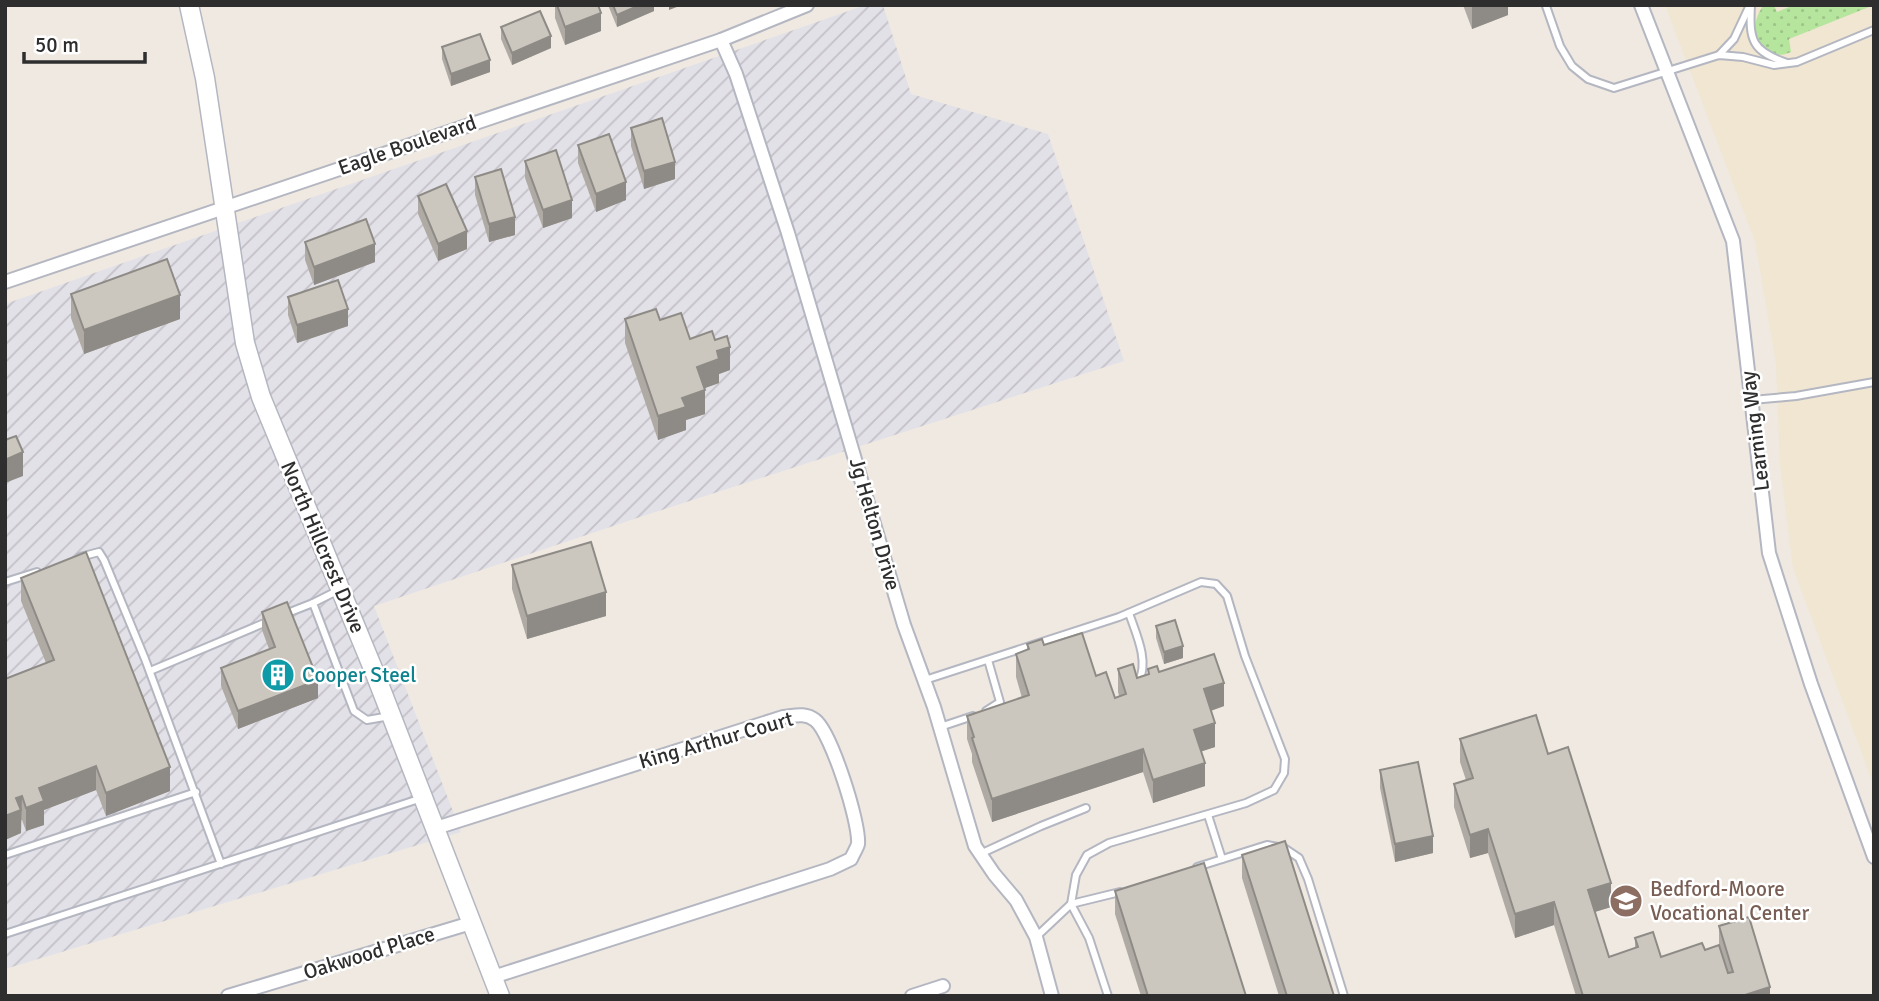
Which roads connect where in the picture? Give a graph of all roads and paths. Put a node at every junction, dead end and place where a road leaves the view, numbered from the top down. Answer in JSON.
{"nodes":[{"id":1,"x":188,"y":5,"type":"edge"},
{"id":2,"x":807,"y":5,"type":"edge"},
{"id":3,"x":1641,"y":5,"type":"edge"},
{"id":4,"x":1751,"y":5,"type":"edge"},
{"id":5,"x":1546,"y":6,"type":"edge"},
{"id":6,"x":1874,"y":30,"type":"edge"},
{"id":7,"x":721,"y":40,"type":"junction"},
{"id":8,"x":1719,"y":55,"type":"junction"},
{"id":9,"x":1788,"y":63,"type":"junction"},
{"id":10,"x":1667,"y":73,"type":"junction"},
{"id":11,"x":225,"y":206,"type":"junction"},
{"id":12,"x":5,"y":282,"type":"edge"},
{"id":13,"x":1874,"y":382,"type":"edge"},
{"id":14,"x":1752,"y":400,"type":"junction"},
{"id":15,"x":67,"y":562,"type":"edge"},
{"id":16,"x":42,"y":570,"type":"edge"},
{"id":17,"x":5,"y":582,"type":"edge"},
{"id":18,"x":340,"y":590,"type":"junction"},
{"id":19,"x":313,"y":603,"type":"junction"},
{"id":20,"x":1129,"y":613,"type":"junction"},
{"id":21,"x":988,"y":660,"type":"junction"},
{"id":22,"x":150,"y":671,"type":"junction"},
{"id":23,"x":925,"y":680,"type":"junction"},
{"id":24,"x":1139,"y":683,"type":"edge"},
{"id":25,"x":391,"y":716,"type":"junction"},
{"id":26,"x":940,"y":727,"type":"junction"},
{"id":27,"x":196,"y":792,"type":"junction"},
{"id":28,"x":424,"y":798,"type":"junction"},
{"id":29,"x":1086,"y":808,"type":"dead end"},
{"id":30,"x":1208,"y":814,"type":"junction"},
{"id":31,"x":436,"y":828,"type":"junction"},
{"id":32,"x":980,"y":854,"type":"junction"},
{"id":33,"x":5,"y":855,"type":"edge"},
{"id":34,"x":1874,"y":858,"type":"edge"},
{"id":35,"x":1222,"y":859,"type":"junction"},
{"id":36,"x":221,"y":864,"type":"junction"},
{"id":37,"x":1184,"y":871,"type":"edge"},
{"id":38,"x":1134,"y":887,"type":"edge"},
{"id":39,"x":1071,"y":904,"type":"junction"},
{"id":40,"x":471,"y":923,"type":"junction"},
{"id":41,"x":5,"y":934,"type":"edge"},
{"id":42,"x":1036,"y":937,"type":"junction"},
{"id":43,"x":494,"y":977,"type":"junction"},
{"id":44,"x":943,"y":986,"type":"dead end"},
{"id":45,"x":228,"y":996,"type":"edge"},
{"id":46,"x":500,"y":996,"type":"edge"},
{"id":47,"x":912,"y":996,"type":"edge"},
{"id":48,"x":1052,"y":996,"type":"edge"},
{"id":49,"x":1108,"y":996,"type":"edge"},
{"id":50,"x":1344,"y":996,"type":"edge"}],
"edges":[{"from":1,"to":11,"type":"street","name":"North Hillcrest Drive"},
{"from":2,"to":7,"type":"street","name":"Eagle Boulevard"},
{"from":3,"to":10,"type":"street","name":"Learning Way"},
{"from":4,"to":8,"type":"lane"},
{"from":4,"to":9,"type":"lane"},
{"from":5,"to":10,"type":"lane"},
{"from":6,"to":9,"type":"lane"},
{"from":7,"to":11,"type":"street","name":"Eagle Boulevard"},
{"from":7,"to":23,"type":"street","name":"Jg Helton Drive"},
{"from":8,"to":9,"type":"lane"},
{"from":8,"to":10,"type":"lane"},
{"from":10,"to":14,"type":"street","name":"Learning Way"},
{"from":11,"to":12,"type":"street","name":"Eagle Boulevard"},
{"from":11,"to":18,"type":"street","name":"North Hillcrest Drive"},
{"from":13,"to":14,"type":"lane"},
{"from":14,"to":34,"type":"street","name":"Learning Way"},
{"from":15,"to":22,"type":"lane"},
{"from":16,"to":17,"type":"lane"},
{"from":18,"to":19,"type":"lane"},
{"from":18,"to":25,"type":"street","name":"North Hillcrest Drive"},
{"from":19,"to":22,"type":"lane"},
{"from":19,"to":25,"type":"lane"},
{"from":20,"to":21,"type":"lane"},
{"from":20,"to":24,"type":"lane"},
{"from":20,"to":30,"type":"lane"},
{"from":21,"to":23,"type":"lane"},
{"from":21,"to":26,"type":"lane"},
{"from":22,"to":27,"type":"lane"},
{"from":23,"to":26,"type":"street","name":"Jg Helton Drive"},
{"from":25,"to":28,"type":"street","name":"North Hillcrest Drive"},
{"from":26,"to":32,"type":"street","name":"Jg Helton Drive"},
{"from":27,"to":33,"type":"lane"},
{"from":27,"to":36,"type":"lane"},
{"from":28,"to":31,"type":"street","name":"North Hillcrest Drive"},
{"from":28,"to":36,"type":"lane"},
{"from":29,"to":32,"type":"lane"},
{"from":30,"to":35,"type":"lane"},
{"from":30,"to":39,"type":"lane"},
{"from":31,"to":40,"type":"street","name":"North Hillcrest Drive"},
{"from":31,"to":43,"type":"street","name":"King Arthur Court"},
{"from":32,"to":42,"type":"street","name":"Jg Helton Drive"},
{"from":35,"to":37,"type":"lane"},
{"from":35,"to":50,"type":"lane"},
{"from":36,"to":41,"type":"lane"},
{"from":38,"to":39,"type":"lane"},
{"from":39,"to":42,"type":"lane"},
{"from":39,"to":49,"type":"lane"},
{"from":40,"to":43,"type":"street","name":"North Hillcrest Drive"},
{"from":40,"to":45,"type":"street","name":"Oakwood Place"},
{"from":42,"to":48,"type":"street","name":"Jg Helton Drive"},
{"from":43,"to":46,"type":"street","name":"North Hillcrest Drive"},
{"from":44,"to":47,"type":"street"}]}
